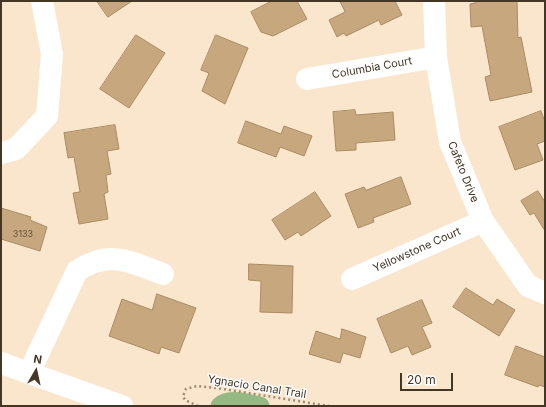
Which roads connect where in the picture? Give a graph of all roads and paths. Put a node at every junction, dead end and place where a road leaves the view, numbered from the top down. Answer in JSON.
{"nodes":[{"id":1,"x":42,"y":1,"type":"edge"},
{"id":2,"x":434,"y":1,"type":"edge"},
{"id":3,"x":436,"y":57,"type":"junction"},
{"id":4,"x":307,"y":79,"type":"dead end"},
{"id":5,"x":1,"y":153,"type":"edge"},
{"id":6,"x":483,"y":221,"type":"junction"},
{"id":7,"x":163,"y":274,"type":"dead end"},
{"id":8,"x":352,"y":279,"type":"dead end"},
{"id":9,"x":545,"y":293,"type":"edge"},
{"id":10,"x":1,"y":363,"type":"edge"},
{"id":11,"x":29,"y":373,"type":"junction"},
{"id":12,"x":90,"y":401,"type":"edge"},
{"id":13,"x":122,"y":406,"type":"edge"},
{"id":14,"x":198,"y":406,"type":"edge"},
{"id":15,"x":329,"y":406,"type":"edge"}],
"edges":[{"from":1,"to":5,"type":"street"},
{"from":2,"to":3,"type":"street","name":"Cafeto Drive"},
{"from":3,"to":4,"type":"street","name":"Columbia Court"},
{"from":3,"to":6,"type":"street","name":"Cafeto Drive"},
{"from":6,"to":8,"type":"street","name":"Yellowstone Court"},
{"from":6,"to":9,"type":"street","name":"Cafeto Drive"},
{"from":7,"to":11,"type":"street"},
{"from":10,"to":11,"type":"street"},
{"from":11,"to":12,"type":"street"},
{"from":12,"to":13,"type":"street"},
{"from":14,"to":15,"type":"path","name":"Ygnacio Canal Trail"}]}
